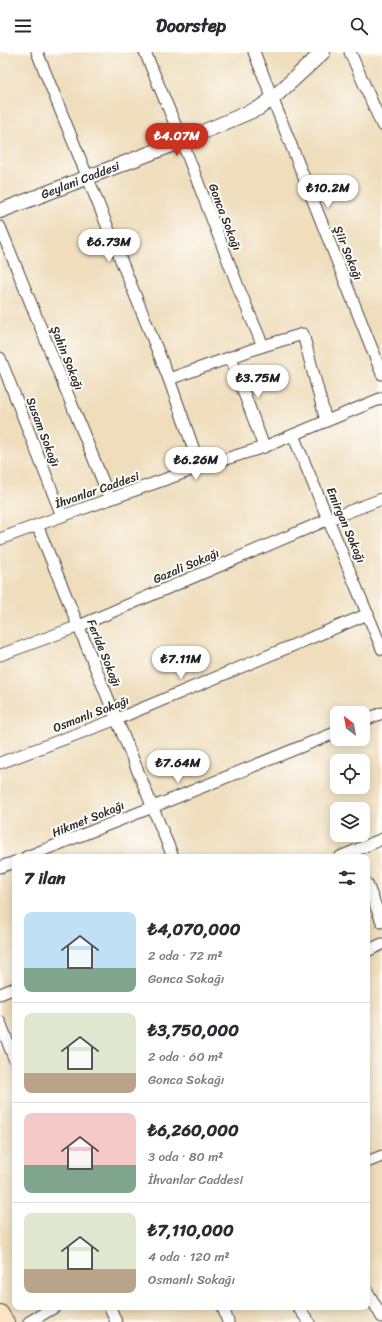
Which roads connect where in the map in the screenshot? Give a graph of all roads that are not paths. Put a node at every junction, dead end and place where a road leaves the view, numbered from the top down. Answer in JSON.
{"nodes":[{"id":1,"x":37,"y":52,"type":"edge"},
{"id":2,"x":146,"y":52,"type":"edge"},
{"id":3,"x":254,"y":52,"type":"edge"},
{"id":4,"x":323,"y":52,"type":"edge"},
{"id":5,"x":350,"y":52,"type":"edge"},
{"id":6,"x":272,"y":99,"type":"junction"},
{"id":7,"x":382,"y":125,"type":"edge"},
{"id":8,"x":182,"y":141,"type":"junction"},
{"id":9,"x":87,"y":178,"type":"junction"},
{"id":10,"x":0,"y":211,"type":"edge"},
{"id":11,"x":0,"y":227,"type":"edge"},
{"id":12,"x":263,"y":346,"type":"junction"},
{"id":13,"x":0,"y":358,"type":"edge"},
{"id":14,"x":231,"y":358,"type":"junction"},
{"id":15,"x":382,"y":374,"type":"edge"},
{"id":16,"x":168,"y":379,"type":"junction"},
{"id":17,"x":382,"y":398,"type":"edge"},
{"id":18,"x":326,"y":421,"type":"junction"},
{"id":19,"x":293,"y":435,"type":"junction"},
{"id":20,"x":264,"y":447,"type":"junction"},
{"id":21,"x":200,"y":467,"type":"junction"},
{"id":22,"x":110,"y":499,"type":"junction"},
{"id":23,"x":382,"y":499,"type":"edge"},
{"id":24,"x":62,"y":516,"type":"junction"},
{"id":25,"x":329,"y":519,"type":"junction"},
{"id":26,"x":37,"y":525,"type":"junction"},
{"id":27,"x":0,"y":539,"type":"edge"},
{"id":28,"x":368,"y":614,"type":"junction"},
{"id":29,"x":79,"y":626,"type":"junction"},
{"id":30,"x":382,"y":649,"type":"edge"},
{"id":31,"x":0,"y":655,"type":"edge"},
{"id":32,"x":382,"y":713,"type":"edge"},
{"id":33,"x":370,"y":718,"type":"edge"},
{"id":34,"x":116,"y":719,"type":"junction"},
{"id":35,"x":330,"y":735,"type":"edge"},
{"id":36,"x":0,"y":763,"type":"edge"},
{"id":37,"x":153,"y":807,"type":"junction"},
{"id":38,"x":382,"y":840,"type":"edge"},
{"id":39,"x":34,"y":854,"type":"edge"},
{"id":40,"x":172,"y":854,"type":"edge"},
{"id":41,"x":355,"y":854,"type":"edge"},
{"id":42,"x":12,"y":863,"type":"edge"},
{"id":43,"x":0,"y":867,"type":"edge"},
{"id":44,"x":370,"y":892,"type":"edge"},
{"id":45,"x":382,"y":922,"type":"edge"},
{"id":46,"x":382,"y":944,"type":"edge"},
{"id":47,"x":370,"y":950,"type":"edge"},
{"id":48,"x":12,"y":989,"type":"edge"},
{"id":49,"x":0,"y":994,"type":"edge"},
{"id":50,"x":0,"y":1022,"type":"edge"},
{"id":51,"x":12,"y":1053,"type":"edge"},
{"id":52,"x":382,"y":1156,"type":"edge"},
{"id":53,"x":370,"y":1161,"type":"edge"},
{"id":54,"x":370,"y":1296,"type":"edge"},
{"id":55,"x":50,"y":1310,"type":"edge"},
{"id":56,"x":111,"y":1310,"type":"edge"},
{"id":57,"x":224,"y":1310,"type":"edge"},
{"id":58,"x":300,"y":1310,"type":"edge"},
{"id":59,"x":0,"y":1313,"type":"edge"},
{"id":60,"x":382,"y":1317,"type":"edge"},
{"id":61,"x":6,"y":1322,"type":"edge"},
{"id":62,"x":29,"y":1322,"type":"edge"},
{"id":63,"x":116,"y":1322,"type":"edge"},
{"id":64,"x":228,"y":1322,"type":"edge"},
{"id":65,"x":309,"y":1322,"type":"edge"}],
"edges":[{"from":1,"to":9,"type":"street"},
{"from":2,"to":8,"type":"street","name":"Gonca Sokağı"},
{"from":3,"to":6,"type":"street","name":"Şiir Sokağı"},
{"from":4,"to":6,"type":"street","name":"Geylani Caddesi"},
{"from":5,"to":7,"type":"street"},
{"from":6,"to":8,"type":"street","name":"Geylani Caddesi"},
{"from":6,"to":15,"type":"street","name":"Şiir Sokağı"},
{"from":8,"to":9,"type":"street","name":"Geylani Caddesi"},
{"from":8,"to":12,"type":"street","name":"Gonca Sokağı"},
{"from":9,"to":10,"type":"street","name":"Geylani Caddesi"},
{"from":9,"to":16,"type":"street"},
{"from":11,"to":22,"type":"street","name":"Şahin Sokağı"},
{"from":12,"to":14,"type":"street"},
{"from":12,"to":18,"type":"street"},
{"from":13,"to":24,"type":"street","name":"Susam Sokağı"},
{"from":14,"to":16,"type":"street"},
{"from":14,"to":20,"type":"street"},
{"from":16,"to":21,"type":"street"},
{"from":17,"to":18,"type":"street","name":"İhvanlar Caddesi"},
{"from":18,"to":19,"type":"street","name":"İhvanlar Caddesi"},
{"from":19,"to":20,"type":"street","name":"İhvanlar Caddesi"},
{"from":19,"to":25,"type":"street","name":"Emirgan Sokağı"},
{"from":20,"to":21,"type":"street","name":"İhvanlar Caddesi"},
{"from":21,"to":22,"type":"street","name":"İhvanlar Caddesi"},
{"from":22,"to":24,"type":"street","name":"İhvanlar Caddesi"},
{"from":23,"to":25,"type":"street","name":"Gazali Sokağı"},
{"from":24,"to":26,"type":"street","name":"İhvanlar Caddesi"},
{"from":25,"to":28,"type":"street","name":"Emirgan Sokağı"},
{"from":25,"to":29,"type":"street","name":"Gazali Sokağı"},
{"from":26,"to":27,"type":"street","name":"İhvanlar Caddesi"},
{"from":26,"to":29,"type":"street","name":"Feride Sokağı"},
{"from":28,"to":30,"type":"street","name":"Emirgan Sokağı"},
{"from":28,"to":34,"type":"street","name":"Osmanlı Sokağı"},
{"from":29,"to":31,"type":"street","name":"Gazali Sokağı"},
{"from":29,"to":34,"type":"street","name":"Feride Sokağı"},
{"from":32,"to":33,"type":"street"},
{"from":34,"to":36,"type":"street","name":"Osmanlı Sokağı"},
{"from":34,"to":37,"type":"street","name":"Feride Sokağı"},
{"from":35,"to":37,"type":"street","name":"Hikmet Sokağı"},
{"from":37,"to":39,"type":"street","name":"Hikmet Sokağı"},
{"from":37,"to":40,"type":"street","name":"Feride Sokağı"},
{"from":38,"to":41,"type":"street"},
{"from":42,"to":43,"type":"street"},
{"from":44,"to":45,"type":"street"},
{"from":46,"to":47,"type":"street"},
{"from":48,"to":49,"type":"street"},
{"from":50,"to":51,"type":"street"},
{"from":52,"to":53,"type":"street"},
{"from":54,"to":60,"type":"street"},
{"from":55,"to":62,"type":"street"},
{"from":56,"to":63,"type":"street"},
{"from":57,"to":64,"type":"street"},
{"from":58,"to":65,"type":"street"},
{"from":59,"to":61,"type":"main road"}]}
